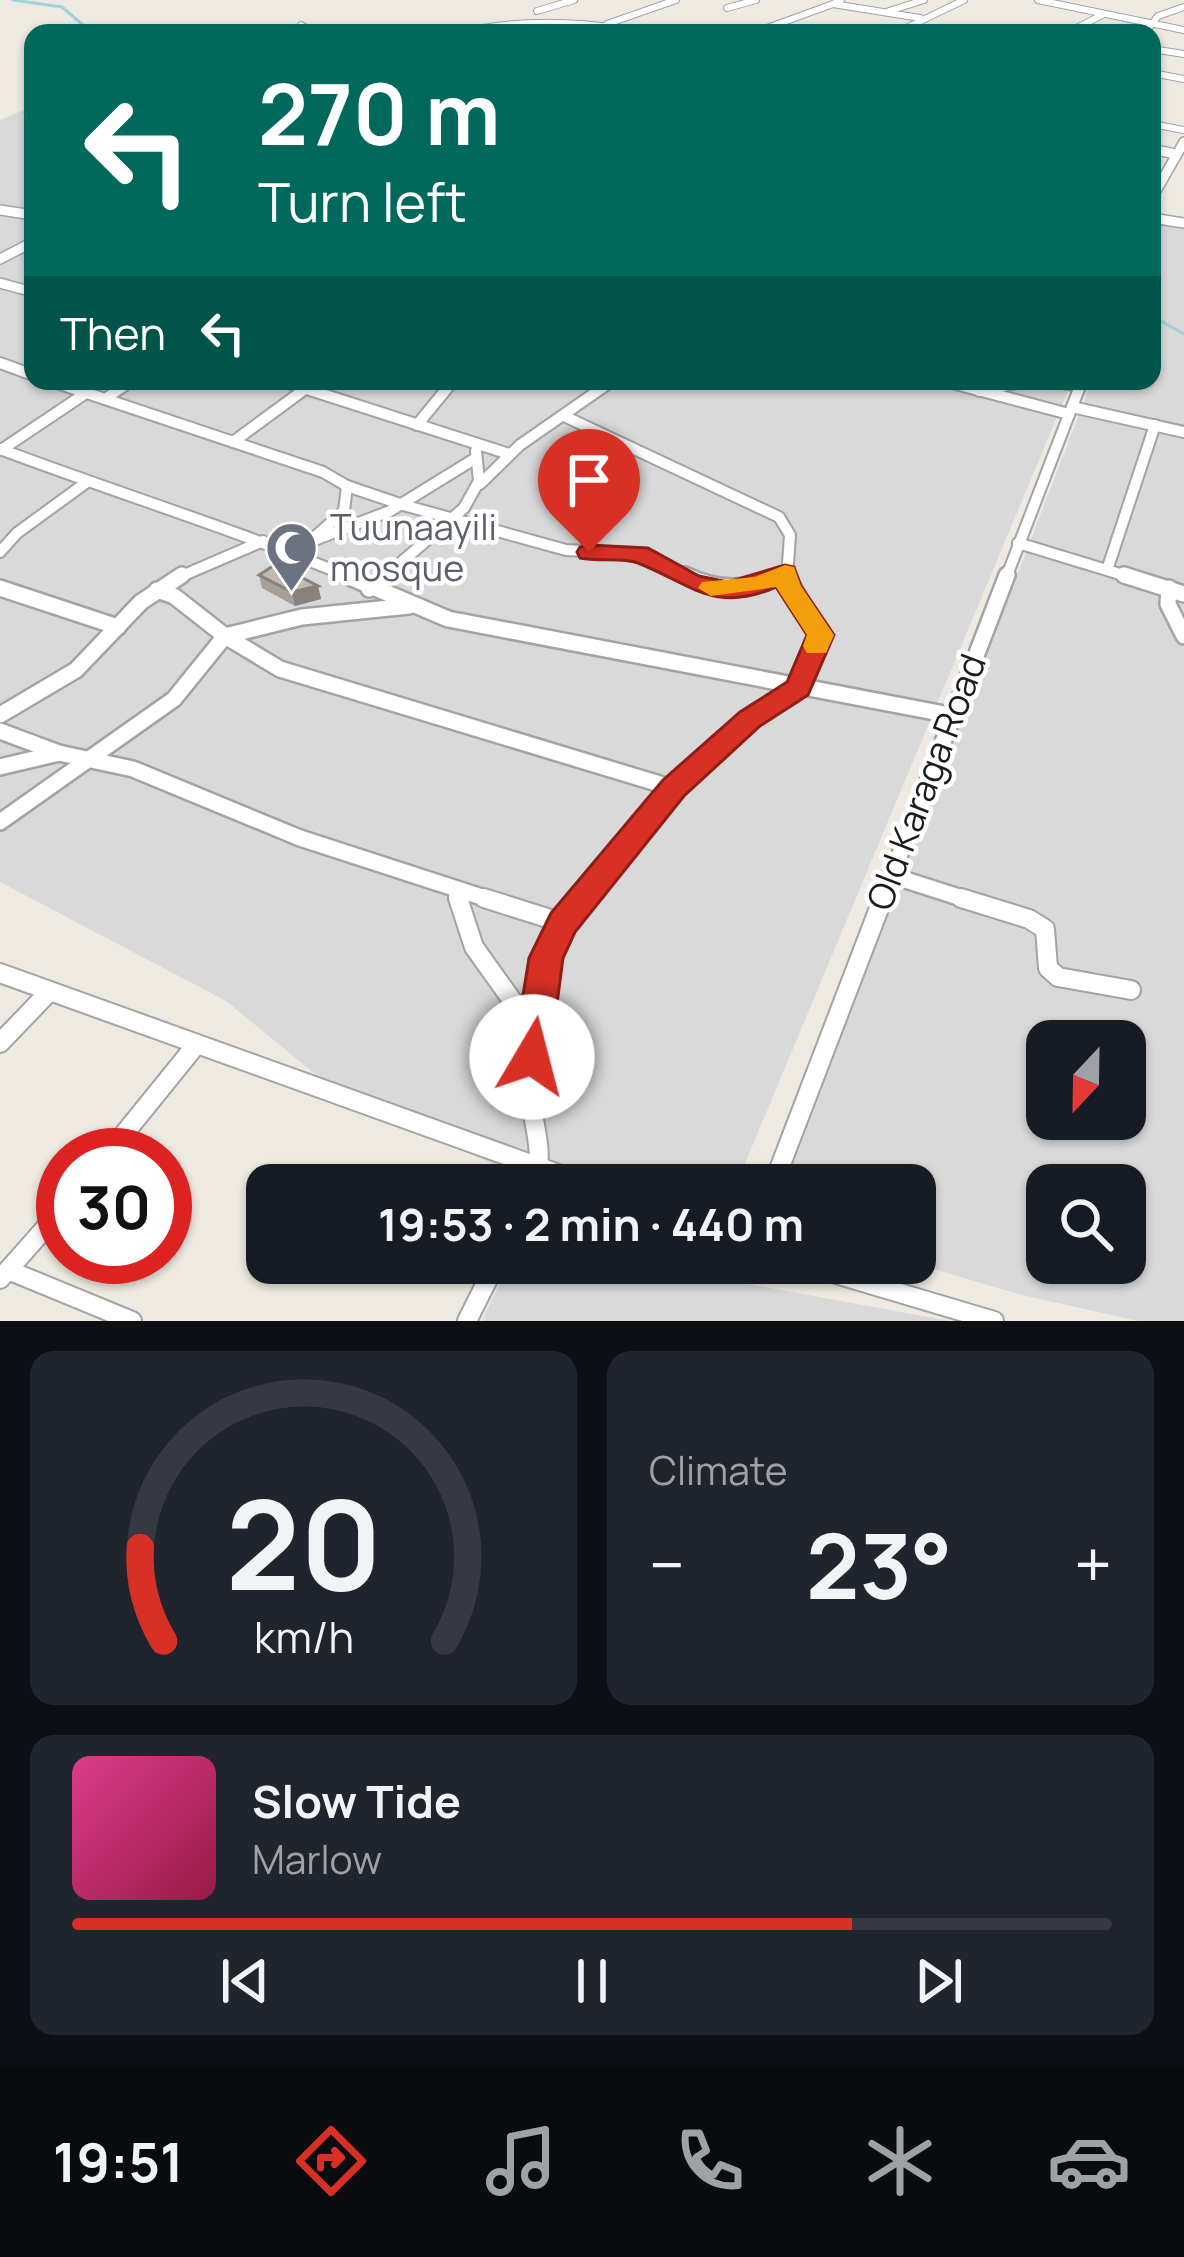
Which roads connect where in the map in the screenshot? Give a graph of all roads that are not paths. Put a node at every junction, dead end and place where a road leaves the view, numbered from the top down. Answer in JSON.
{"nodes":[{"id":1,"x":574,"y":0,"type":"edge"},
{"id":2,"x":676,"y":0,"type":"edge"},
{"id":3,"x":756,"y":0,"type":"edge"},
{"id":4,"x":812,"y":0,"type":"edge"},
{"id":5,"x":924,"y":0,"type":"edge"},
{"id":6,"x":963,"y":0,"type":"edge"},
{"id":7,"x":1038,"y":0,"type":"edge"},
{"id":8,"x":837,"y":2,"type":"edge"},
{"id":9,"x":1184,"y":7,"type":"edge"},
{"id":10,"x":727,"y":8,"type":"dead end"},
{"id":11,"x":537,"y":11,"type":"dead end"},
{"id":12,"x":886,"y":12,"type":"junction"},
{"id":13,"x":1102,"y":15,"type":"junction"},
{"id":14,"x":920,"y":18,"type":"junction"},
{"id":15,"x":590,"y":22,"type":"junction"},
{"id":16,"x":498,"y":24,"type":"edge"},
{"id":17,"x":583,"y":24,"type":"edge"},
{"id":18,"x":601,"y":24,"type":"edge"},
{"id":19,"x":610,"y":24,"type":"edge"},
{"id":20,"x":777,"y":24,"type":"edge"},
{"id":21,"x":910,"y":24,"type":"edge"},
{"id":22,"x":1084,"y":24,"type":"edge"},
{"id":23,"x":1149,"y":24,"type":"edge"},
{"id":24,"x":1155,"y":24,"type":"edge"},
{"id":25,"x":1184,"y":142,"type":"edge"},
{"id":26,"x":1161,"y":151,"type":"edge"},
{"id":27,"x":1175,"y":154,"type":"junction"},
{"id":28,"x":1161,"y":181,"type":"edge"},
{"id":29,"x":77,"y":390,"type":"edge"},
{"id":30,"x":118,"y":390,"type":"edge"},
{"id":31,"x":304,"y":390,"type":"edge"},
{"id":32,"x":308,"y":390,"type":"edge"},
{"id":33,"x":446,"y":390,"type":"edge"},
{"id":34,"x":600,"y":390,"type":"edge"},
{"id":35,"x":975,"y":390,"type":"edge"},
{"id":36,"x":983,"y":390,"type":"edge"},
{"id":37,"x":1078,"y":390,"type":"edge"},
{"id":38,"x":978,"y":391,"type":"junction"},
{"id":39,"x":86,"y":393,"type":"junction"},
{"id":40,"x":104,"y":399,"type":"junction"},
{"id":41,"x":1071,"y":411,"type":"junction"},
{"id":42,"x":564,"y":416,"type":"junction"},
{"id":43,"x":417,"y":425,"type":"junction"},
{"id":44,"x":1155,"y":425,"type":"junction"},
{"id":45,"x":1184,"y":432,"type":"edge"},
{"id":46,"x":232,"y":442,"type":"junction"},
{"id":47,"x":1,"y":449,"type":"edge"},
{"id":48,"x":476,"y":451,"type":"junction"},
{"id":49,"x":509,"y":454,"type":"junction"},
{"id":50,"x":86,"y":482,"type":"junction"},
{"id":51,"x":480,"y":484,"type":"junction"},
{"id":52,"x":347,"y":486,"type":"junction"},
{"id":53,"x":403,"y":505,"type":"junction"},
{"id":54,"x":454,"y":515,"type":"junction"},
{"id":55,"x":311,"y":540,"type":"junction"},
{"id":56,"x":263,"y":542,"type":"junction"},
{"id":57,"x":1018,"y":543,"type":"junction"},
{"id":58,"x":0,"y":552,"type":"edge"},
{"id":59,"x":291,"y":556,"type":"junction"},
{"id":60,"x":1108,"y":567,"type":"junction"},
{"id":61,"x":785,"y":573,"type":"junction"},
{"id":62,"x":0,"y":588,"type":"edge"},
{"id":63,"x":157,"y":590,"type":"junction"},
{"id":64,"x":369,"y":590,"type":"junction"},
{"id":65,"x":1177,"y":591,"type":"edge"},
{"id":66,"x":411,"y":605,"type":"junction"},
{"id":67,"x":118,"y":627,"type":"junction"},
{"id":68,"x":225,"y":636,"type":"junction"},
{"id":69,"x":1184,"y":636,"type":"edge"},
{"id":70,"x":798,"y":688,"type":"junction"},
{"id":71,"x":0,"y":715,"type":"edge"},
{"id":72,"x":950,"y":716,"type":"junction"},
{"id":73,"x":0,"y":731,"type":"edge"},
{"id":74,"x":59,"y":753,"type":"junction"},
{"id":75,"x":86,"y":759,"type":"junction"},
{"id":76,"x":0,"y":767,"type":"edge"},
{"id":77,"x":674,"y":788,"type":"junction"},
{"id":78,"x":0,"y":822,"type":"edge"},
{"id":79,"x":890,"y":875,"type":"junction"},
{"id":80,"x":457,"y":890,"type":"junction"},
{"id":81,"x":563,"y":923,"type":"junction"},
{"id":82,"x":0,"y":973,"type":"edge"},
{"id":83,"x":1131,"y":990,"type":"dead end"},
{"id":84,"x":49,"y":992,"type":"junction"},
{"id":85,"x":534,"y":1031,"type":"junction"},
{"id":86,"x":0,"y":1043,"type":"edge"},
{"id":87,"x":196,"y":1045,"type":"junction"},
{"id":88,"x":128,"y":1128,"type":"edge"},
{"id":89,"x":508,"y":1164,"type":"edge"},
{"id":90,"x":538,"y":1164,"type":"edge"},
{"id":91,"x":781,"y":1164,"type":"edge"},
{"id":92,"x":36,"y":1239,"type":"edge"},
{"id":93,"x":4,"y":1275,"type":"edge"},
{"id":94,"x":486,"y":1284,"type":"edge"},
{"id":95,"x":870,"y":1284,"type":"edge"},
{"id":96,"x":132,"y":1321,"type":"edge"},
{"id":97,"x":467,"y":1321,"type":"edge"},
{"id":98,"x":994,"y":1321,"type":"edge"}],
"edges":[{"from":1,"to":11,"type":"street"},
{"from":2,"to":19,"type":"street"},
{"from":3,"to":10,"type":"street"},
{"from":4,"to":8,"type":"street"},
{"from":5,"to":12,"type":"street"},
{"from":6,"to":14,"type":"street"},
{"from":7,"to":13,"type":"street"},
{"from":8,"to":12,"type":"street"},
{"from":8,"to":20,"type":"street"},
{"from":9,"to":24,"type":"street"},
{"from":12,"to":14,"type":"street"},
{"from":13,"to":22,"type":"street"},
{"from":13,"to":23,"type":"street"},
{"from":14,"to":21,"type":"street"},
{"from":15,"to":16,"type":"street"},
{"from":15,"to":17,"type":"street"},
{"from":15,"to":18,"type":"street"},
{"from":25,"to":27,"type":"street"},
{"from":26,"to":27,"type":"street"},
{"from":27,"to":28,"type":"street"},
{"from":29,"to":39,"type":"street"},
{"from":30,"to":40,"type":"street"},
{"from":31,"to":46,"type":"street"},
{"from":32,"to":43,"type":"street"},
{"from":33,"to":43,"type":"street"},
{"from":34,"to":42,"type":"street"},
{"from":35,"to":38,"type":"street"},
{"from":36,"to":38,"type":"street"},
{"from":37,"to":41,"type":"street","name":"Old Karaga Road"},
{"from":38,"to":41,"type":"street"},
{"from":39,"to":40,"type":"street"},
{"from":39,"to":47,"type":"street"},
{"from":40,"to":46,"type":"street"},
{"from":41,"to":44,"type":"street"},
{"from":41,"to":57,"type":"street","name":"Old Karaga Road"},
{"from":42,"to":49,"type":"street"},
{"from":42,"to":61,"type":"street"},
{"from":43,"to":48,"type":"street"},
{"from":44,"to":45,"type":"street"},
{"from":44,"to":60,"type":"street"},
{"from":46,"to":52,"type":"street"},
{"from":47,"to":50,"type":"street"},
{"from":48,"to":49,"type":"street"},
{"from":48,"to":51,"type":"street"},
{"from":48,"to":53,"type":"street"},
{"from":49,"to":51,"type":"street"},
{"from":50,"to":56,"type":"street"},
{"from":50,"to":58,"type":"street"},
{"from":51,"to":54,"type":"street"},
{"from":52,"to":53,"type":"street"},
{"from":52,"to":55,"type":"street"},
{"from":53,"to":54,"type":"street"},
{"from":53,"to":55,"type":"street"},
{"from":54,"to":61,"type":"street"},
{"from":54,"to":64,"type":"street"},
{"from":55,"to":59,"type":"street"},
{"from":56,"to":59,"type":"street"},
{"from":56,"to":63,"type":"street"},
{"from":57,"to":60,"type":"street"},
{"from":57,"to":72,"type":"street","name":"Old Karaga Road"},
{"from":59,"to":64,"type":"street"},
{"from":60,"to":65,"type":"street"},
{"from":61,"to":70,"type":"street"},
{"from":62,"to":67,"type":"street"},
{"from":63,"to":67,"type":"street"},
{"from":63,"to":68,"type":"street"},
{"from":64,"to":66,"type":"street"},
{"from":65,"to":69,"type":"street"},
{"from":66,"to":68,"type":"street"},
{"from":66,"to":70,"type":"street"},
{"from":67,"to":71,"type":"street"},
{"from":68,"to":75,"type":"street"},
{"from":68,"to":77,"type":"street"},
{"from":70,"to":72,"type":"street"},
{"from":70,"to":77,"type":"street"},
{"from":72,"to":79,"type":"street","name":"Old Karaga Road"},
{"from":73,"to":74,"type":"street"},
{"from":74,"to":75,"type":"street"},
{"from":74,"to":76,"type":"street"},
{"from":75,"to":78,"type":"street"},
{"from":75,"to":80,"type":"street"},
{"from":77,"to":81,"type":"street"},
{"from":79,"to":83,"type":"street"},
{"from":79,"to":91,"type":"street","name":"Old Karaga Road"},
{"from":80,"to":81,"type":"street"},
{"from":80,"to":85,"type":"street"},
{"from":81,"to":85,"type":"street"},
{"from":82,"to":84,"type":"street"},
{"from":84,"to":86,"type":"street"},
{"from":84,"to":87,"type":"street"},
{"from":85,"to":90,"type":"street"},
{"from":87,"to":88,"type":"street"},
{"from":87,"to":89,"type":"street"},
{"from":92,"to":93,"type":"street"},
{"from":93,"to":96,"type":"street"},
{"from":94,"to":97,"type":"street"},
{"from":95,"to":98,"type":"street"}]}
